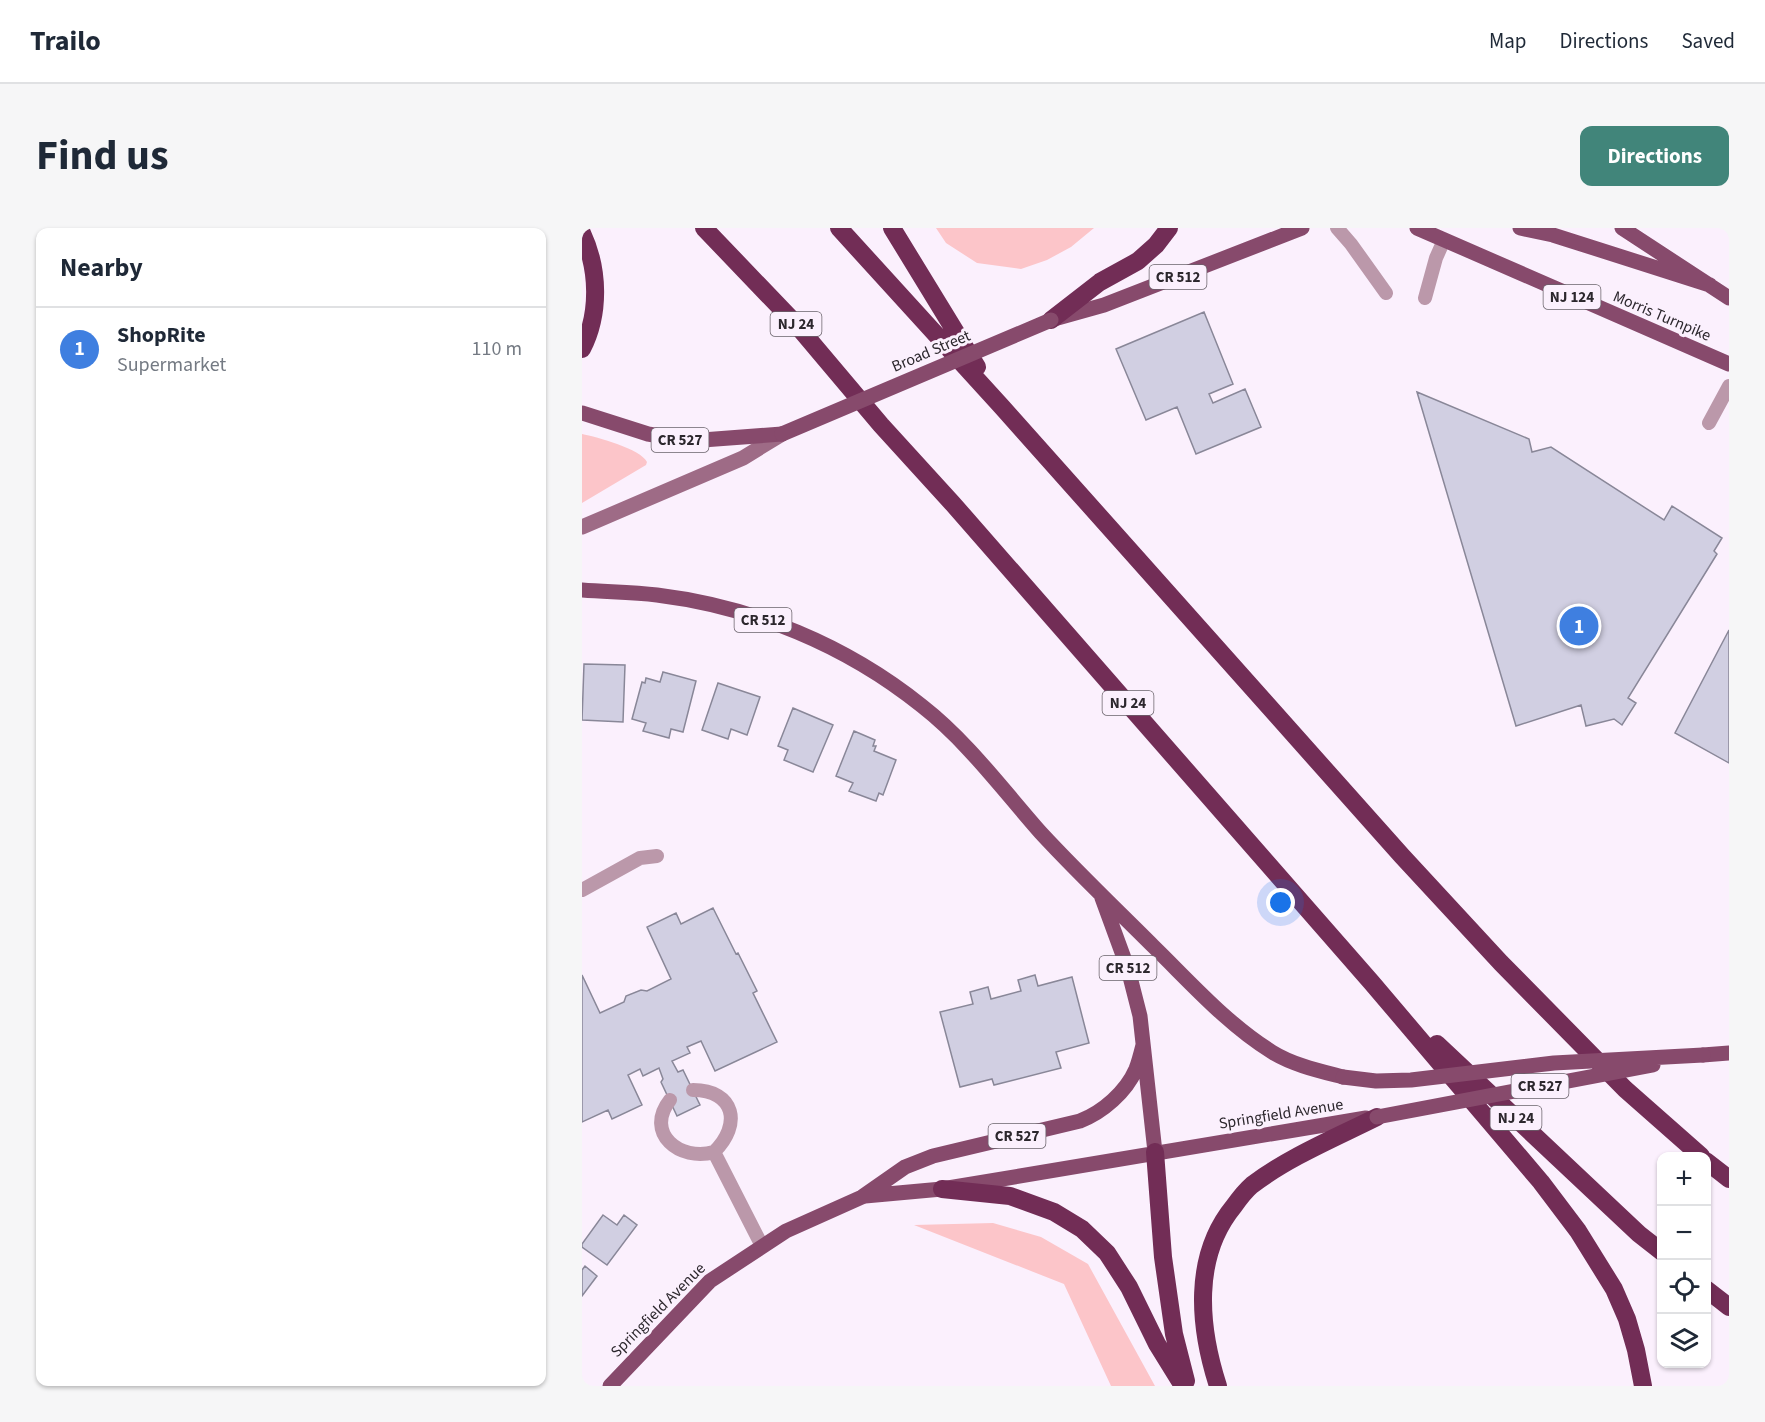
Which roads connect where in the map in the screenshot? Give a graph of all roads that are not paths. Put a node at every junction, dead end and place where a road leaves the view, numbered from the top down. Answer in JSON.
{"nodes":[{"id":1,"x":704,"y":228,"type":"edge"},
{"id":2,"x":839,"y":228,"type":"edge"},
{"id":3,"x":892,"y":228,"type":"edge"},
{"id":4,"x":1169,"y":228,"type":"edge"},
{"id":5,"x":1302,"y":228,"type":"edge"},
{"id":6,"x":1337,"y":228,"type":"edge"},
{"id":7,"x":1416,"y":228,"type":"edge"},
{"id":8,"x":1520,"y":228,"type":"edge"},
{"id":9,"x":1622,"y":228,"type":"edge"},
{"id":10,"x":582,"y":233,"type":"edge"},
{"id":11,"x":1444,"y":240,"type":"junction"},
{"id":12,"x":1710,"y":285,"type":"junction"},
{"id":13,"x":1386,"y":293,"type":"dead end"},
{"id":14,"x":1425,"y":298,"type":"dead end"},
{"id":15,"x":1729,"y":298,"type":"edge"},
{"id":16,"x":1051,"y":320,"type":"junction"},
{"id":17,"x":582,"y":349,"type":"edge"},
{"id":18,"x":1729,"y":364,"type":"edge"},
{"id":19,"x":1729,"y":386,"type":"edge"},
{"id":20,"x":1002,"y":407,"type":"junction"},
{"id":21,"x":582,"y":413,"type":"edge"},
{"id":22,"x":1708,"y":423,"type":"dead end"},
{"id":23,"x":782,"y":434,"type":"junction"},
{"id":24,"x":582,"y":527,"type":"edge"},
{"id":25,"x":582,"y":590,"type":"edge"},
{"id":26,"x":657,"y":856,"type":"dead end"},
{"id":27,"x":582,"y":890,"type":"edge"},
{"id":28,"x":1101,"y":894,"type":"junction"},
{"id":29,"x":1372,"y":983,"type":"junction"},
{"id":30,"x":1143,"y":1045,"type":"junction"},
{"id":31,"x":1729,"y":1053,"type":"edge"},
{"id":32,"x":1703,"y":1055,"type":"junction"},
{"id":33,"x":693,"y":1090,"type":"dead end"},
{"id":34,"x":670,"y":1100,"type":"dead end"},
{"id":35,"x":1377,"y":1117,"type":"junction"},
{"id":36,"x":714,"y":1152,"type":"junction"},
{"id":37,"x":1155,"y":1152,"type":"junction"},
{"id":38,"x":1696,"y":1152,"type":"edge"},
{"id":39,"x":1711,"y":1164,"type":"edge"},
{"id":40,"x":1729,"y":1179,"type":"edge"},
{"id":41,"x":942,"y":1188,"type":"junction"},
{"id":42,"x":862,"y":1197,"type":"junction"},
{"id":43,"x":762,"y":1246,"type":"junction"},
{"id":44,"x":1657,"y":1248,"type":"edge"},
{"id":45,"x":1711,"y":1292,"type":"edge"},
{"id":46,"x":1729,"y":1307,"type":"edge"},
{"id":47,"x":610,"y":1386,"type":"edge"},
{"id":48,"x":1185,"y":1386,"type":"edge"},
{"id":49,"x":1218,"y":1386,"type":"edge"},
{"id":50,"x":1643,"y":1386,"type":"edge"}],
"edges":[{"from":1,"to":29,"type":"highway","number":"NJ 24"},
{"from":2,"to":20,"type":"highway"},
{"from":3,"to":20,"type":"highway"},
{"from":4,"to":16,"type":"highway"},
{"from":5,"to":16,"type":"main road","name":"Broad Street","number":"CR 512"},
{"from":6,"to":13,"type":"lane"},
{"from":7,"to":11,"type":"main road","name":"Morris Turnpike","number":"NJ 124"},
{"from":8,"to":12,"type":"main road"},
{"from":9,"to":12,"type":"main road"},
{"from":10,"to":17,"type":"highway"},
{"from":11,"to":14,"type":"lane"},
{"from":11,"to":18,"type":"main road","name":"Morris Turnpike","number":"NJ 124"},
{"from":12,"to":15,"type":"main road"},
{"from":16,"to":23,"type":"main road","name":"Broad Street","number":"CR 512","bridge":true},
{"from":19,"to":22,"type":"lane"},
{"from":20,"to":38,"type":"highway"},
{"from":21,"to":23,"type":"main road","number":"CR 527"},
{"from":23,"to":24,"type":"main road","name":"Broad Street","number":"CR 512"},
{"from":25,"to":28,"type":"main road","number":"CR 512"},
{"from":26,"to":27,"type":"lane"},
{"from":28,"to":30,"type":"main road","number":"CR 512"},
{"from":28,"to":32,"type":"main road","bridge":true},
{"from":29,"to":44,"type":"highway","number":"NJ 24"},
{"from":29,"to":50,"type":"highway"},
{"from":30,"to":37,"type":"main road","number":"CR 512"},
{"from":30,"to":42,"type":"main road","name":"Springfield Avenue","number":"CR 527"},
{"from":31,"to":32,"type":"main road","number":"CR 527"},
{"from":32,"to":35,"type":"main road","name":"Springfield Avenue","number":"CR 527","bridge":true},
{"from":33,"to":36,"type":"lane"},
{"from":34,"to":36,"type":"lane"},
{"from":35,"to":37,"type":"main road","name":"Springfield Avenue","number":"CR 527"},
{"from":35,"to":49,"type":"highway"},
{"from":36,"to":43,"type":"lane"},
{"from":37,"to":41,"type":"main road","name":"Springfield Avenue","number":"CR 527"},
{"from":37,"to":48,"type":"highway"},
{"from":39,"to":40,"type":"highway"},
{"from":41,"to":42,"type":"main road","name":"Springfield Avenue","number":"CR 527"},
{"from":41,"to":48,"type":"highway"},
{"from":42,"to":43,"type":"main road","name":"Springfield Avenue","number":"CR 527"},
{"from":43,"to":47,"type":"main road","name":"Springfield Avenue","number":"CR 527"},
{"from":45,"to":46,"type":"highway"}]}
